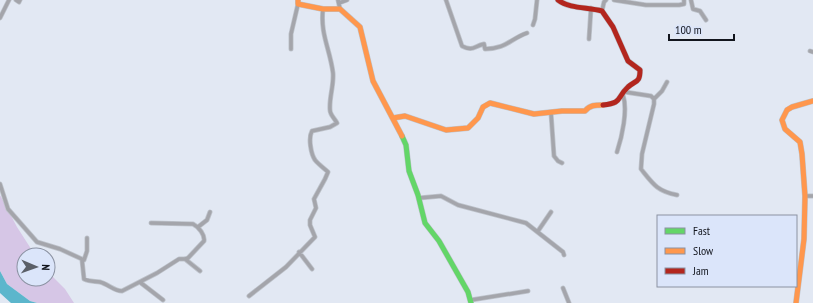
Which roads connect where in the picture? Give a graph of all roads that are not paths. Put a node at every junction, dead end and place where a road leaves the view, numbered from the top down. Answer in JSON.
{"nodes":[{"id":1,"x":9,"y":0,"type":"edge"},
{"id":2,"x":16,"y":0,"type":"edge"},
{"id":3,"x":20,"y":0,"type":"edge"},
{"id":4,"x":347,"y":0,"type":"edge"},
{"id":5,"x":446,"y":0,"type":"edge"},
{"id":6,"x":537,"y":0,"type":"edge"},
{"id":7,"x":558,"y":0,"type":"edge"},
{"id":8,"x":606,"y":0,"type":"edge"},
{"id":9,"x":614,"y":0,"type":"edge"},
{"id":10,"x":684,"y":0,"type":"edge"},
{"id":11,"x":691,"y":0,"type":"edge"},
{"id":12,"x":338,"y":1,"type":"edge"},
{"id":13,"x":298,"y":2,"type":"edge"},
{"id":14,"x":591,"y":8,"type":"junction"},
{"id":15,"x":323,"y":9,"type":"junction"},
{"id":16,"x":340,"y":9,"type":"junction"},
{"id":17,"x":602,"y":11,"type":"junction"},
{"id":18,"x":0,"y":18,"type":"edge"},
{"id":19,"x":706,"y":20,"type":"dead end"},
{"id":20,"x":533,"y":25,"type":"dead end"},
{"id":21,"x":527,"y":33,"type":"dead end"},
{"id":22,"x":589,"y":39,"type":"dead end"},
{"id":23,"x":291,"y":49,"type":"dead end"},
{"id":24,"x":667,"y":82,"type":"dead end"},
{"id":25,"x":624,"y":94,"type":"junction"},
{"id":26,"x":654,"y":99,"type":"junction"},
{"id":27,"x":813,"y":101,"type":"edge"},
{"id":28,"x":552,"y":113,"type":"junction"},
{"id":29,"x":393,"y":118,"type":"junction"},
{"id":30,"x":617,"y":152,"type":"dead end"},
{"id":31,"x":562,"y":163,"type":"dead end"},
{"id":32,"x":0,"y":184,"type":"edge"},
{"id":33,"x":677,"y":195,"type":"dead end"},
{"id":34,"x":805,"y":196,"type":"junction"},
{"id":35,"x":813,"y":196,"type":"edge"},
{"id":36,"x":419,"y":198,"type":"junction"},
{"id":37,"x":210,"y":212,"type":"dead end"},
{"id":38,"x":550,"y":212,"type":"dead end"},
{"id":39,"x":151,"y":223,"type":"dead end"},
{"id":40,"x":198,"y":227,"type":"junction"},
{"id":41,"x":538,"y":231,"type":"junction"},
{"id":42,"x":87,"y":238,"type":"dead end"},
{"id":43,"x":299,"y":252,"type":"junction"},
{"id":44,"x":564,"y":255,"type":"dead end"},
{"id":45,"x":185,"y":259,"type":"junction"},
{"id":46,"x":82,"y":260,"type":"junction"},
{"id":47,"x":312,"y":269,"type":"dead end"},
{"id":48,"x":200,"y":271,"type":"dead end"},
{"id":49,"x":140,"y":282,"type":"junction"},
{"id":50,"x":563,"y":288,"type":"dead end"},
{"id":51,"x":528,"y":291,"type":"dead end"},
{"id":52,"x":249,"y":296,"type":"dead end"},
{"id":53,"x":163,"y":300,"type":"dead end"},
{"id":54,"x":471,"y":302,"type":"edge"},
{"id":55,"x":570,"y":303,"type":"edge"},
{"id":56,"x":796,"y":303,"type":"edge"}],
"edges":[{"from":1,"to":18,"type":"street"},
{"from":2,"to":3,"type":"street"},
{"from":4,"to":12,"type":"street"},
{"from":5,"to":21,"type":"street"},
{"from":6,"to":20,"type":"street"},
{"from":7,"to":14,"type":"street"},
{"from":8,"to":17,"type":"street"},
{"from":9,"to":10,"type":"street"},
{"from":11,"to":19,"type":"street"},
{"from":12,"to":16,"type":"street"},
{"from":13,"to":15,"type":"street"},
{"from":13,"to":23,"type":"street"},
{"from":14,"to":17,"type":"street"},
{"from":14,"to":22,"type":"street"},
{"from":15,"to":16,"type":"street"},
{"from":15,"to":43,"type":"street"},
{"from":16,"to":29,"type":"street"},
{"from":17,"to":25,"type":"street"},
{"from":24,"to":26,"type":"street"},
{"from":25,"to":26,"type":"street"},
{"from":25,"to":28,"type":"street"},
{"from":25,"to":30,"type":"street"},
{"from":26,"to":33,"type":"street"},
{"from":27,"to":34,"type":"street"},
{"from":28,"to":29,"type":"street"},
{"from":28,"to":31,"type":"street"},
{"from":29,"to":36,"type":"street"},
{"from":32,"to":46,"type":"street"},
{"from":34,"to":35,"type":"street"},
{"from":34,"to":56,"type":"street"},
{"from":36,"to":41,"type":"street"},
{"from":36,"to":54,"type":"street"},
{"from":37,"to":40,"type":"street"},
{"from":38,"to":41,"type":"street"},
{"from":39,"to":40,"type":"street"},
{"from":40,"to":45,"type":"street"},
{"from":41,"to":44,"type":"street"},
{"from":42,"to":46,"type":"street"},
{"from":43,"to":47,"type":"street"},
{"from":43,"to":52,"type":"street"},
{"from":45,"to":48,"type":"street"},
{"from":45,"to":49,"type":"street"},
{"from":46,"to":49,"type":"street"},
{"from":49,"to":53,"type":"street"},
{"from":50,"to":55,"type":"street"},
{"from":51,"to":54,"type":"street"}]}
